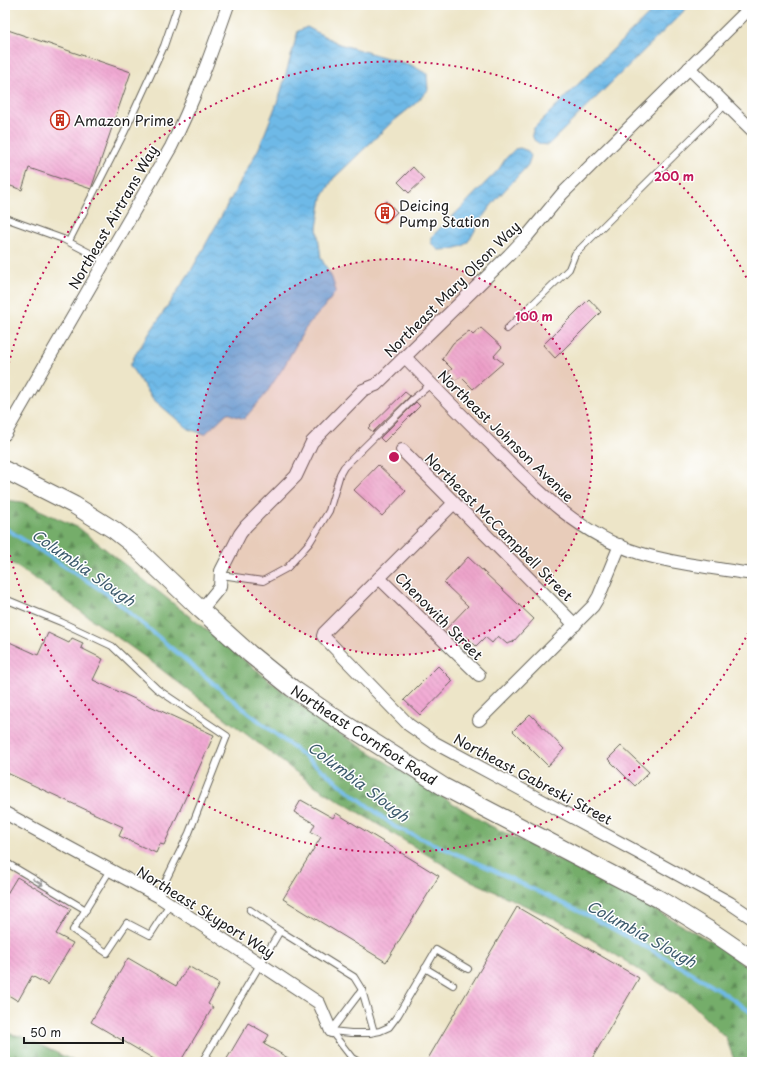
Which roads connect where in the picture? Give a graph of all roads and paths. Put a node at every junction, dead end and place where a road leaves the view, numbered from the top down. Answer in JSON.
{"nodes":[{"id":1,"x":178,"y":5,"type":"edge"},
{"id":2,"x":228,"y":5,"type":"edge"},
{"id":3,"x":752,"y":6,"type":"edge"},
{"id":4,"x":689,"y":68,"type":"junction"},
{"id":5,"x":726,"y":104,"type":"junction"},
{"id":6,"x":752,"y":130,"type":"edge"},
{"id":7,"x":5,"y":218,"type":"edge"},
{"id":8,"x":69,"y":242,"type":"junction"},
{"id":9,"x":106,"y":261,"type":"junction"},
{"id":10,"x":507,"y":329,"type":"dead end"},
{"id":11,"x":405,"y":357,"type":"junction"},
{"id":12,"x":431,"y":384,"type":"junction"},
{"id":13,"x":5,"y":434,"type":"edge"},
{"id":14,"x":402,"y":450,"type":"dead end"},
{"id":15,"x":5,"y":470,"type":"edge"},
{"id":16,"x":454,"y":503,"type":"junction"},
{"id":17,"x":620,"y":545,"type":"junction"},
{"id":18,"x":752,"y":574,"type":"edge"},
{"id":19,"x":221,"y":575,"type":"junction"},
{"id":20,"x":379,"y":578,"type":"junction"},
{"id":21,"x":5,"y":599,"type":"edge"},
{"id":22,"x":201,"y":610,"type":"junction"},
{"id":23,"x":575,"y":625,"type":"junction"},
{"id":24,"x":479,"y":675,"type":"dead end"},
{"id":25,"x":479,"y":720,"type":"dead end"},
{"id":26,"x":5,"y":813,"type":"edge"},
{"id":27,"x":5,"y":862,"type":"edge"},
{"id":28,"x":110,"y":870,"type":"junction"},
{"id":29,"x":158,"y":896,"type":"junction"},
{"id":30,"x":170,"y":904,"type":"junction"},
{"id":31,"x":86,"y":910,"type":"junction"},
{"id":32,"x":250,"y":910,"type":"dead end"},
{"id":33,"x":752,"y":918,"type":"edge"},
{"id":34,"x":280,"y":931,"type":"junction"},
{"id":35,"x":752,"y":959,"type":"edge"},
{"id":36,"x":260,"y":964,"type":"junction"},
{"id":37,"x":425,"y":968,"type":"junction"},
{"id":38,"x":468,"y":969,"type":"dead end"},
{"id":39,"x":453,"y":985,"type":"dead end"},
{"id":40,"x":362,"y":990,"type":"junction"},
{"id":41,"x":331,"y":1031,"type":"junction"},
{"id":42,"x":374,"y":1032,"type":"junction"},
{"id":43,"x":202,"y":1062,"type":"edge"},
{"id":44,"x":359,"y":1062,"type":"edge"}],
"edges":[{"from":1,"to":8,"type":"lane"},
{"from":2,"to":9,"type":"street","name":"Northeast Airtrans Way"},
{"from":3,"to":4,"type":"street","name":"Northeast Mary Olson Way"},
{"from":4,"to":5,"type":"street"},
{"from":4,"to":11,"type":"street","name":"Northeast Mary Olson Way"},
{"from":5,"to":6,"type":"street"},
{"from":5,"to":10,"type":"lane"},
{"from":7,"to":8,"type":"lane"},
{"from":8,"to":9,"type":"lane"},
{"from":9,"to":13,"type":"street","name":"Northeast Airtrans Way"},
{"from":11,"to":12,"type":"street","name":"Northeast Johnson Avenue"},
{"from":11,"to":19,"type":"street","name":"Northeast Mary Olson Way"},
{"from":12,"to":17,"type":"street","name":"Northeast Johnson Avenue"},
{"from":12,"to":19,"type":"lane"},
{"from":14,"to":16,"type":"street","name":"Northeast McCampbell Street"},
{"from":15,"to":22,"type":"street","name":"Northeast Cornfoot Road"},
{"from":16,"to":20,"type":"street"},
{"from":16,"to":23,"type":"street","name":"Northeast McCampbell Street"},
{"from":17,"to":18,"type":"street","name":"Northeast Johnson Avenue"},
{"from":17,"to":23,"type":"street"},
{"from":19,"to":22,"type":"street","name":"Northeast Mary Olson Way"},
{"from":20,"to":24,"type":"street","name":"Chenowith Street"},
{"from":20,"to":33,"type":"street","name":"Northeast Gabreski Street"},
{"from":21,"to":29,"type":"lane"},
{"from":22,"to":35,"type":"street","name":"Northeast Cornfoot Road"},
{"from":23,"to":25,"type":"street"},
{"from":26,"to":28,"type":"street","name":"Northeast Skyport Way"},
{"from":27,"to":31,"type":"lane","one_way":true},
{"from":28,"to":29,"type":"street","name":"Northeast Skyport Way"},
{"from":28,"to":31,"type":"lane"},
{"from":29,"to":30,"type":"street","name":"Northeast Skyport Way"},
{"from":30,"to":31,"type":"lane"},
{"from":30,"to":36,"type":"street","name":"Northeast Skyport Way"},
{"from":32,"to":34,"type":"lane"},
{"from":34,"to":36,"type":"lane"},
{"from":34,"to":40,"type":"lane"},
{"from":36,"to":41,"type":"street","name":"Northeast Skyport Way"},
{"from":36,"to":43,"type":"lane"},
{"from":37,"to":38,"type":"lane"},
{"from":37,"to":39,"type":"lane"},
{"from":37,"to":42,"type":"lane"},
{"from":40,"to":41,"type":"lane"},
{"from":40,"to":42,"type":"lane"},
{"from":41,"to":42,"type":"lane"},
{"from":41,"to":44,"type":"lane"}]}
